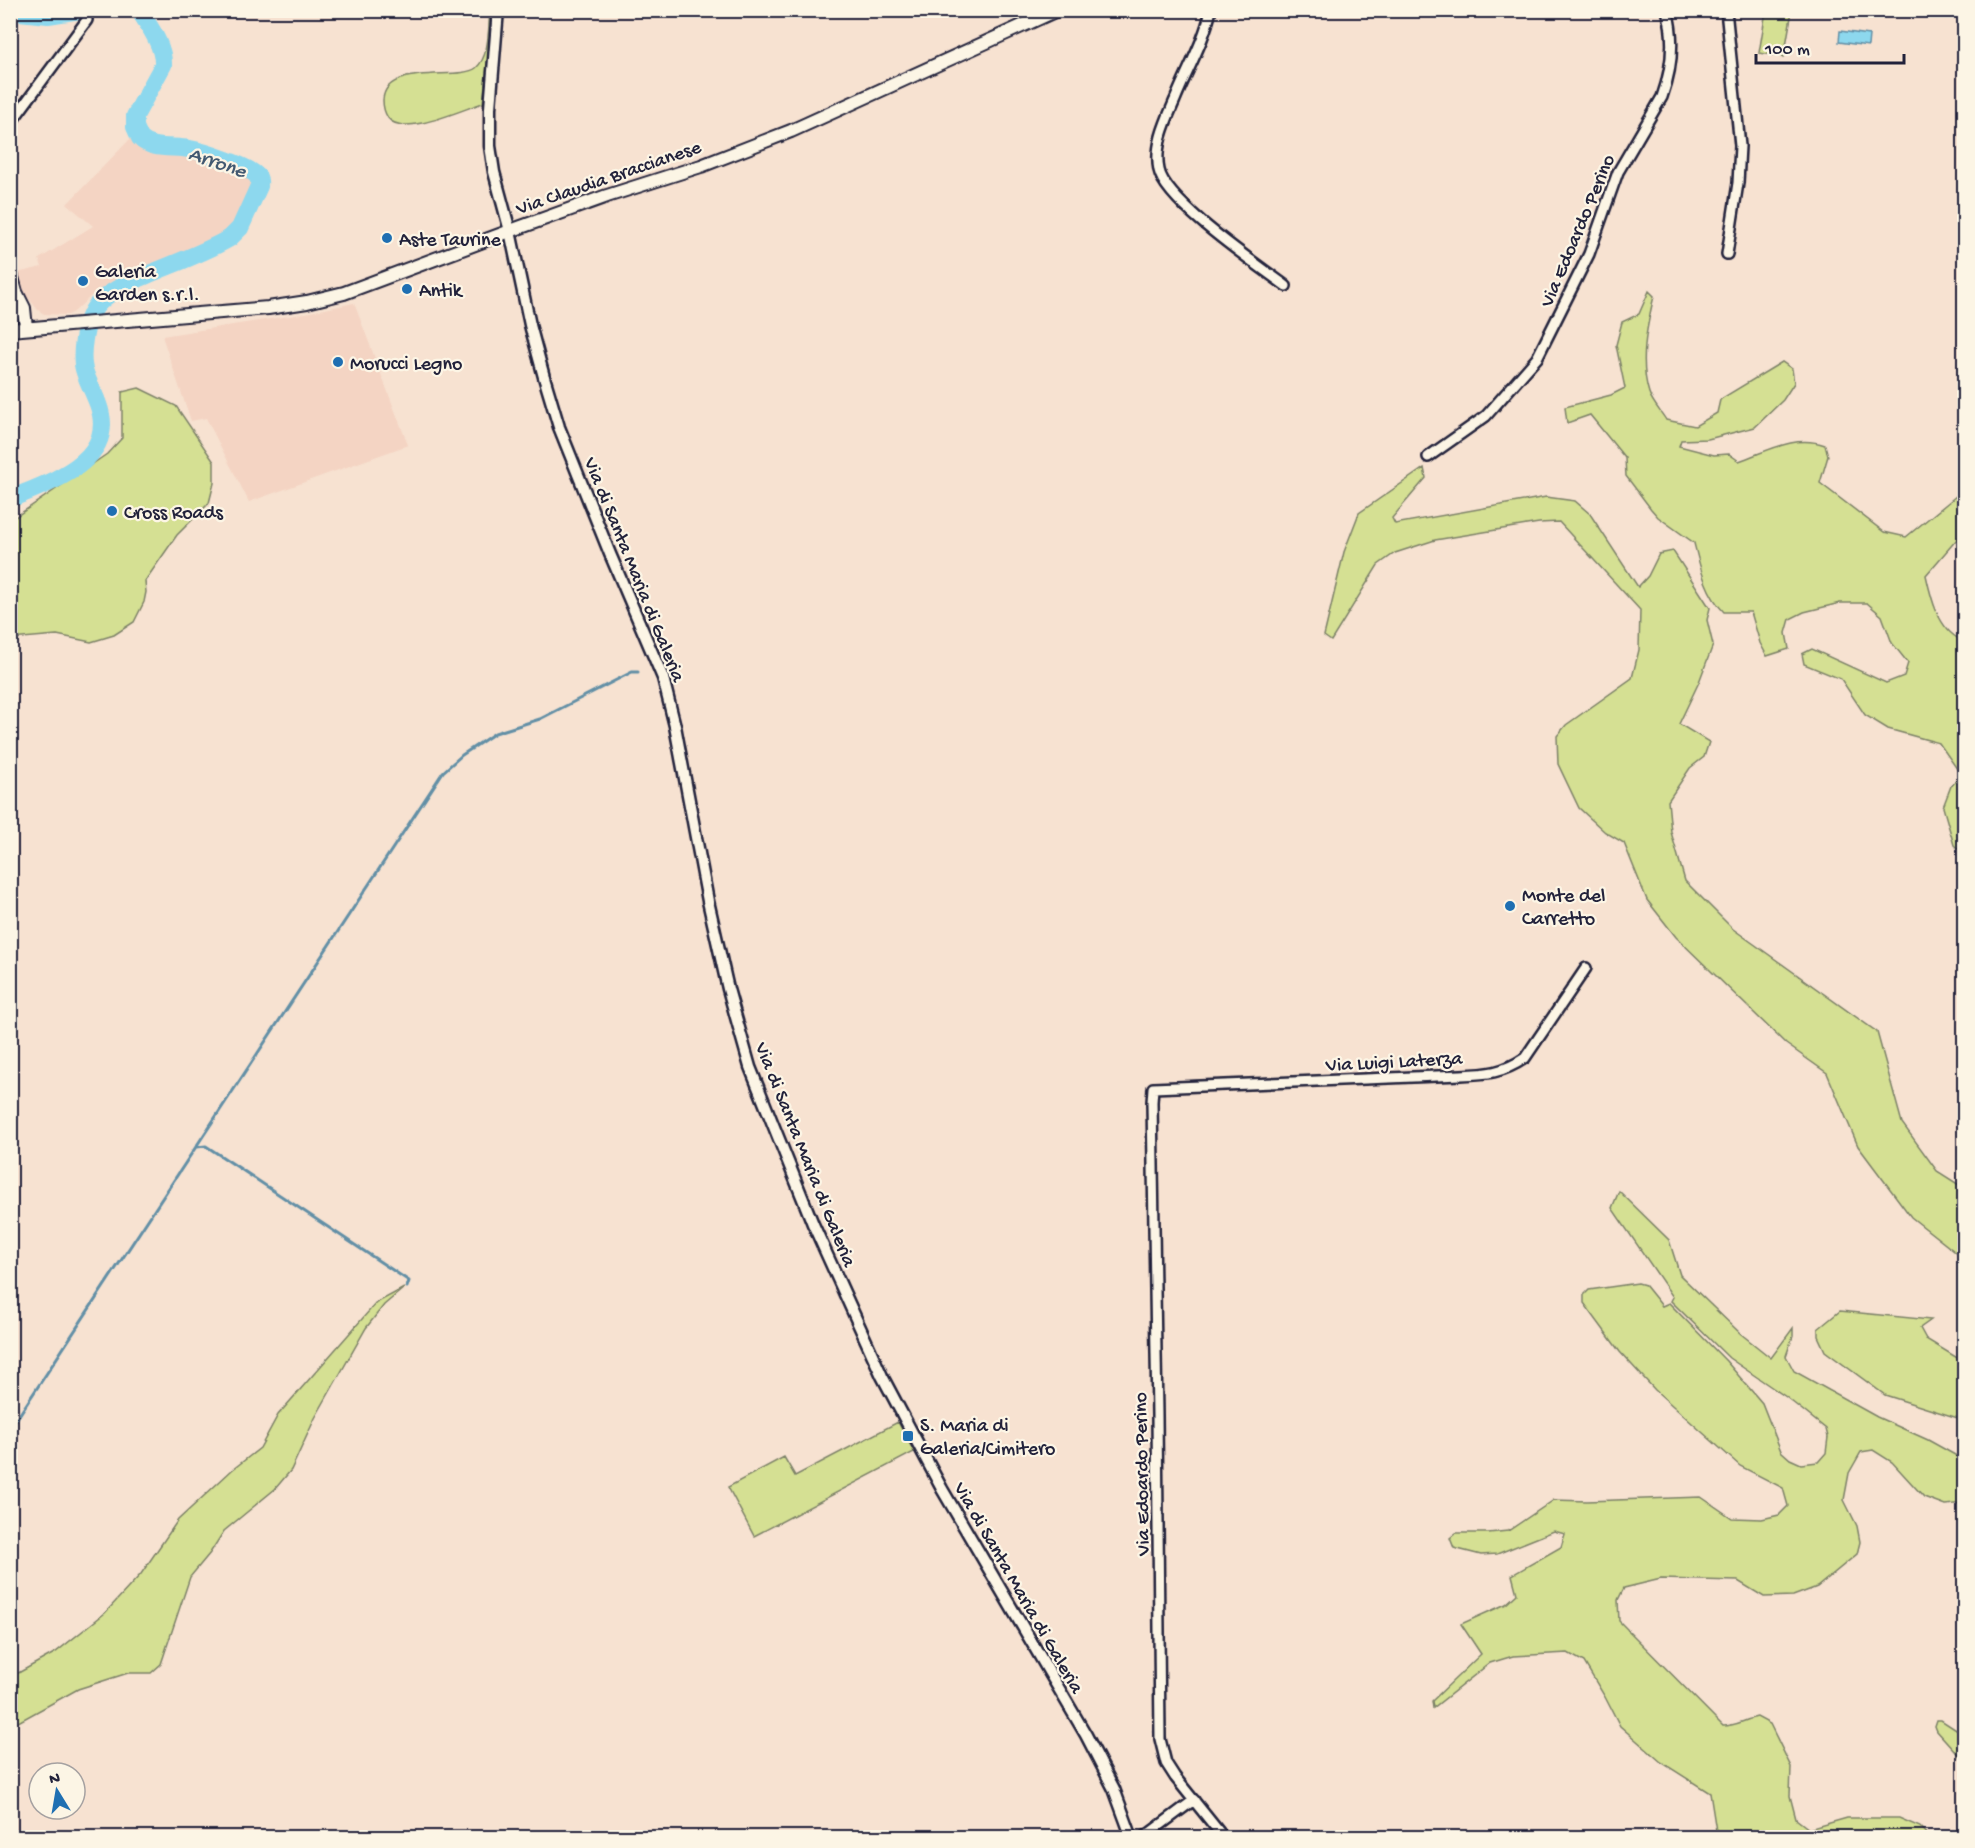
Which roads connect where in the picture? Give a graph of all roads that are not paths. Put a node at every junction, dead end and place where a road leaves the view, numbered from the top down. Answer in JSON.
{"nodes":[{"id":1,"x":498,"y":10,"type":"edge"},
{"id":2,"x":1057,"y":10,"type":"edge"},
{"id":3,"x":1211,"y":10,"type":"edge"},
{"id":4,"x":1667,"y":10,"type":"edge"},
{"id":5,"x":1726,"y":10,"type":"edge"},
{"id":6,"x":87,"y":20,"type":"dead end"},
{"id":7,"x":10,"y":124,"type":"edge"},
{"id":8,"x":510,"y":231,"type":"junction"},
{"id":9,"x":1727,"y":254,"type":"dead end"},
{"id":10,"x":10,"y":270,"type":"edge"},
{"id":11,"x":1286,"y":286,"type":"dead end"},
{"id":12,"x":20,"y":308,"type":"junction"},
{"id":13,"x":10,"y":321,"type":"edge"},
{"id":14,"x":52,"y":326,"type":"junction"},
{"id":15,"x":26,"y":328,"type":"junction"},
{"id":16,"x":10,"y":330,"type":"edge"},
{"id":17,"x":1428,"y":457,"type":"dead end"},
{"id":18,"x":1586,"y":968,"type":"dead end"},
{"id":19,"x":1154,"y":1088,"type":"joint"},
{"id":20,"x":1194,"y":1800,"type":"junction"},
{"id":21,"x":1132,"y":1838,"type":"edge"},
{"id":22,"x":1143,"y":1838,"type":"edge"},
{"id":23,"x":1224,"y":1838,"type":"edge"}],
"edges":[{"from":1,"to":8,"type":"street","name":"Via di Santa Maria di Galeria"},
{"from":2,"to":8,"type":"main road","name":"Via Claudia Braccianese"},
{"from":3,"to":11,"type":"street"},
{"from":4,"to":17,"type":"street","name":"Via Edoardo Perino"},
{"from":5,"to":9,"type":"street"},
{"from":6,"to":7,"type":"street"},
{"from":8,"to":14,"type":"main road","name":"Via Claudia Braccianese"},
{"from":8,"to":21,"type":"street","name":"Via di Santa Maria di Galeria"},
{"from":10,"to":12,"type":"main road"},
{"from":12,"to":13,"type":"main road"},
{"from":12,"to":14,"type":"main road"},
{"from":12,"to":15,"type":"main road"},
{"from":14,"to":15,"type":"main road","name":"Via Claudia Braccianese"},
{"from":15,"to":16,"type":"main road","name":"Via Claudia Braccianese"},
{"from":18,"to":19,"type":"street","name":"Via Luigi Laterza"},
{"from":19,"to":20,"type":"street","name":"Via Edoardo Perino"},
{"from":20,"to":22,"type":"street"},
{"from":20,"to":23,"type":"street","name":"Via Edoardo Perino"}]}
